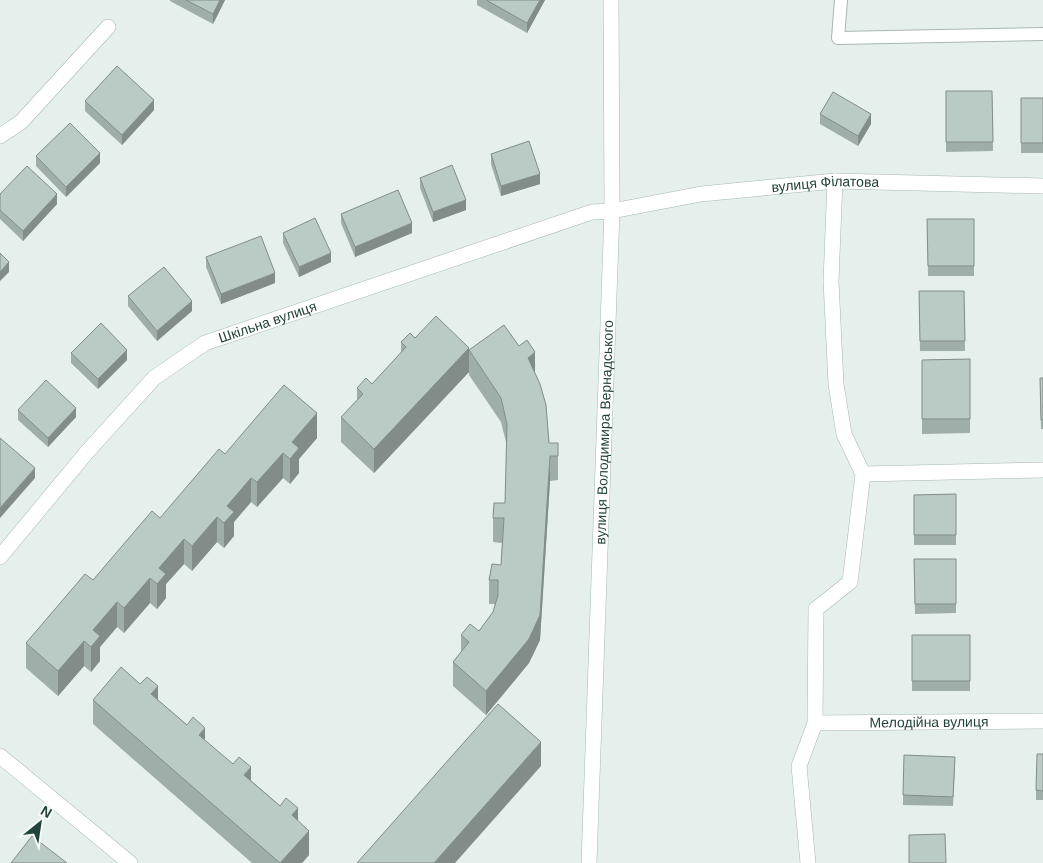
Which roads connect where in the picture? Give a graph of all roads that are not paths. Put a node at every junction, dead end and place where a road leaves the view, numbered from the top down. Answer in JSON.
{"nodes":[{"id":1,"x":611,"y":0,"type":"edge"},
{"id":2,"x":841,"y":0,"type":"edge"},
{"id":3,"x":108,"y":27,"type":"dead end"},
{"id":4,"x":1043,"y":34,"type":"edge"},
{"id":5,"x":0,"y":136,"type":"edge"},
{"id":6,"x":835,"y":181,"type":"junction"},
{"id":7,"x":1043,"y":186,"type":"edge"},
{"id":8,"x":612,"y":212,"type":"junction"},
{"id":9,"x":1043,"y":470,"type":"edge"},
{"id":10,"x":863,"y":474,"type":"junction"},
{"id":11,"x":0,"y":556,"type":"edge"},
{"id":12,"x":1043,"y":721,"type":"edge"},
{"id":13,"x":815,"y":723,"type":"junction"},
{"id":14,"x":0,"y":756,"type":"edge"},
{"id":15,"x":130,"y":863,"type":"edge"},
{"id":16,"x":589,"y":863,"type":"edge"},
{"id":17,"x":808,"y":863,"type":"edge"}],
"edges":[{"from":1,"to":8,"type":"street","name":"вулиця Володимира Вернадського"},
{"from":2,"to":4,"type":"lane"},
{"from":3,"to":5,"type":"street"},
{"from":6,"to":7,"type":"street","name":"вулиця Філатова"},
{"from":6,"to":8,"type":"street","name":"вулиця Філатова"},
{"from":6,"to":10,"type":"street"},
{"from":8,"to":11,"type":"street","name":"Шкільна вулиця"},
{"from":8,"to":16,"type":"street","name":"вулиця Володимира Вернадського"},
{"from":9,"to":10,"type":"street"},
{"from":10,"to":13,"type":"street"},
{"from":12,"to":13,"type":"street","name":"Мелодійна вулиця"},
{"from":13,"to":17,"type":"street"},
{"from":14,"to":15,"type":"street"}]}
